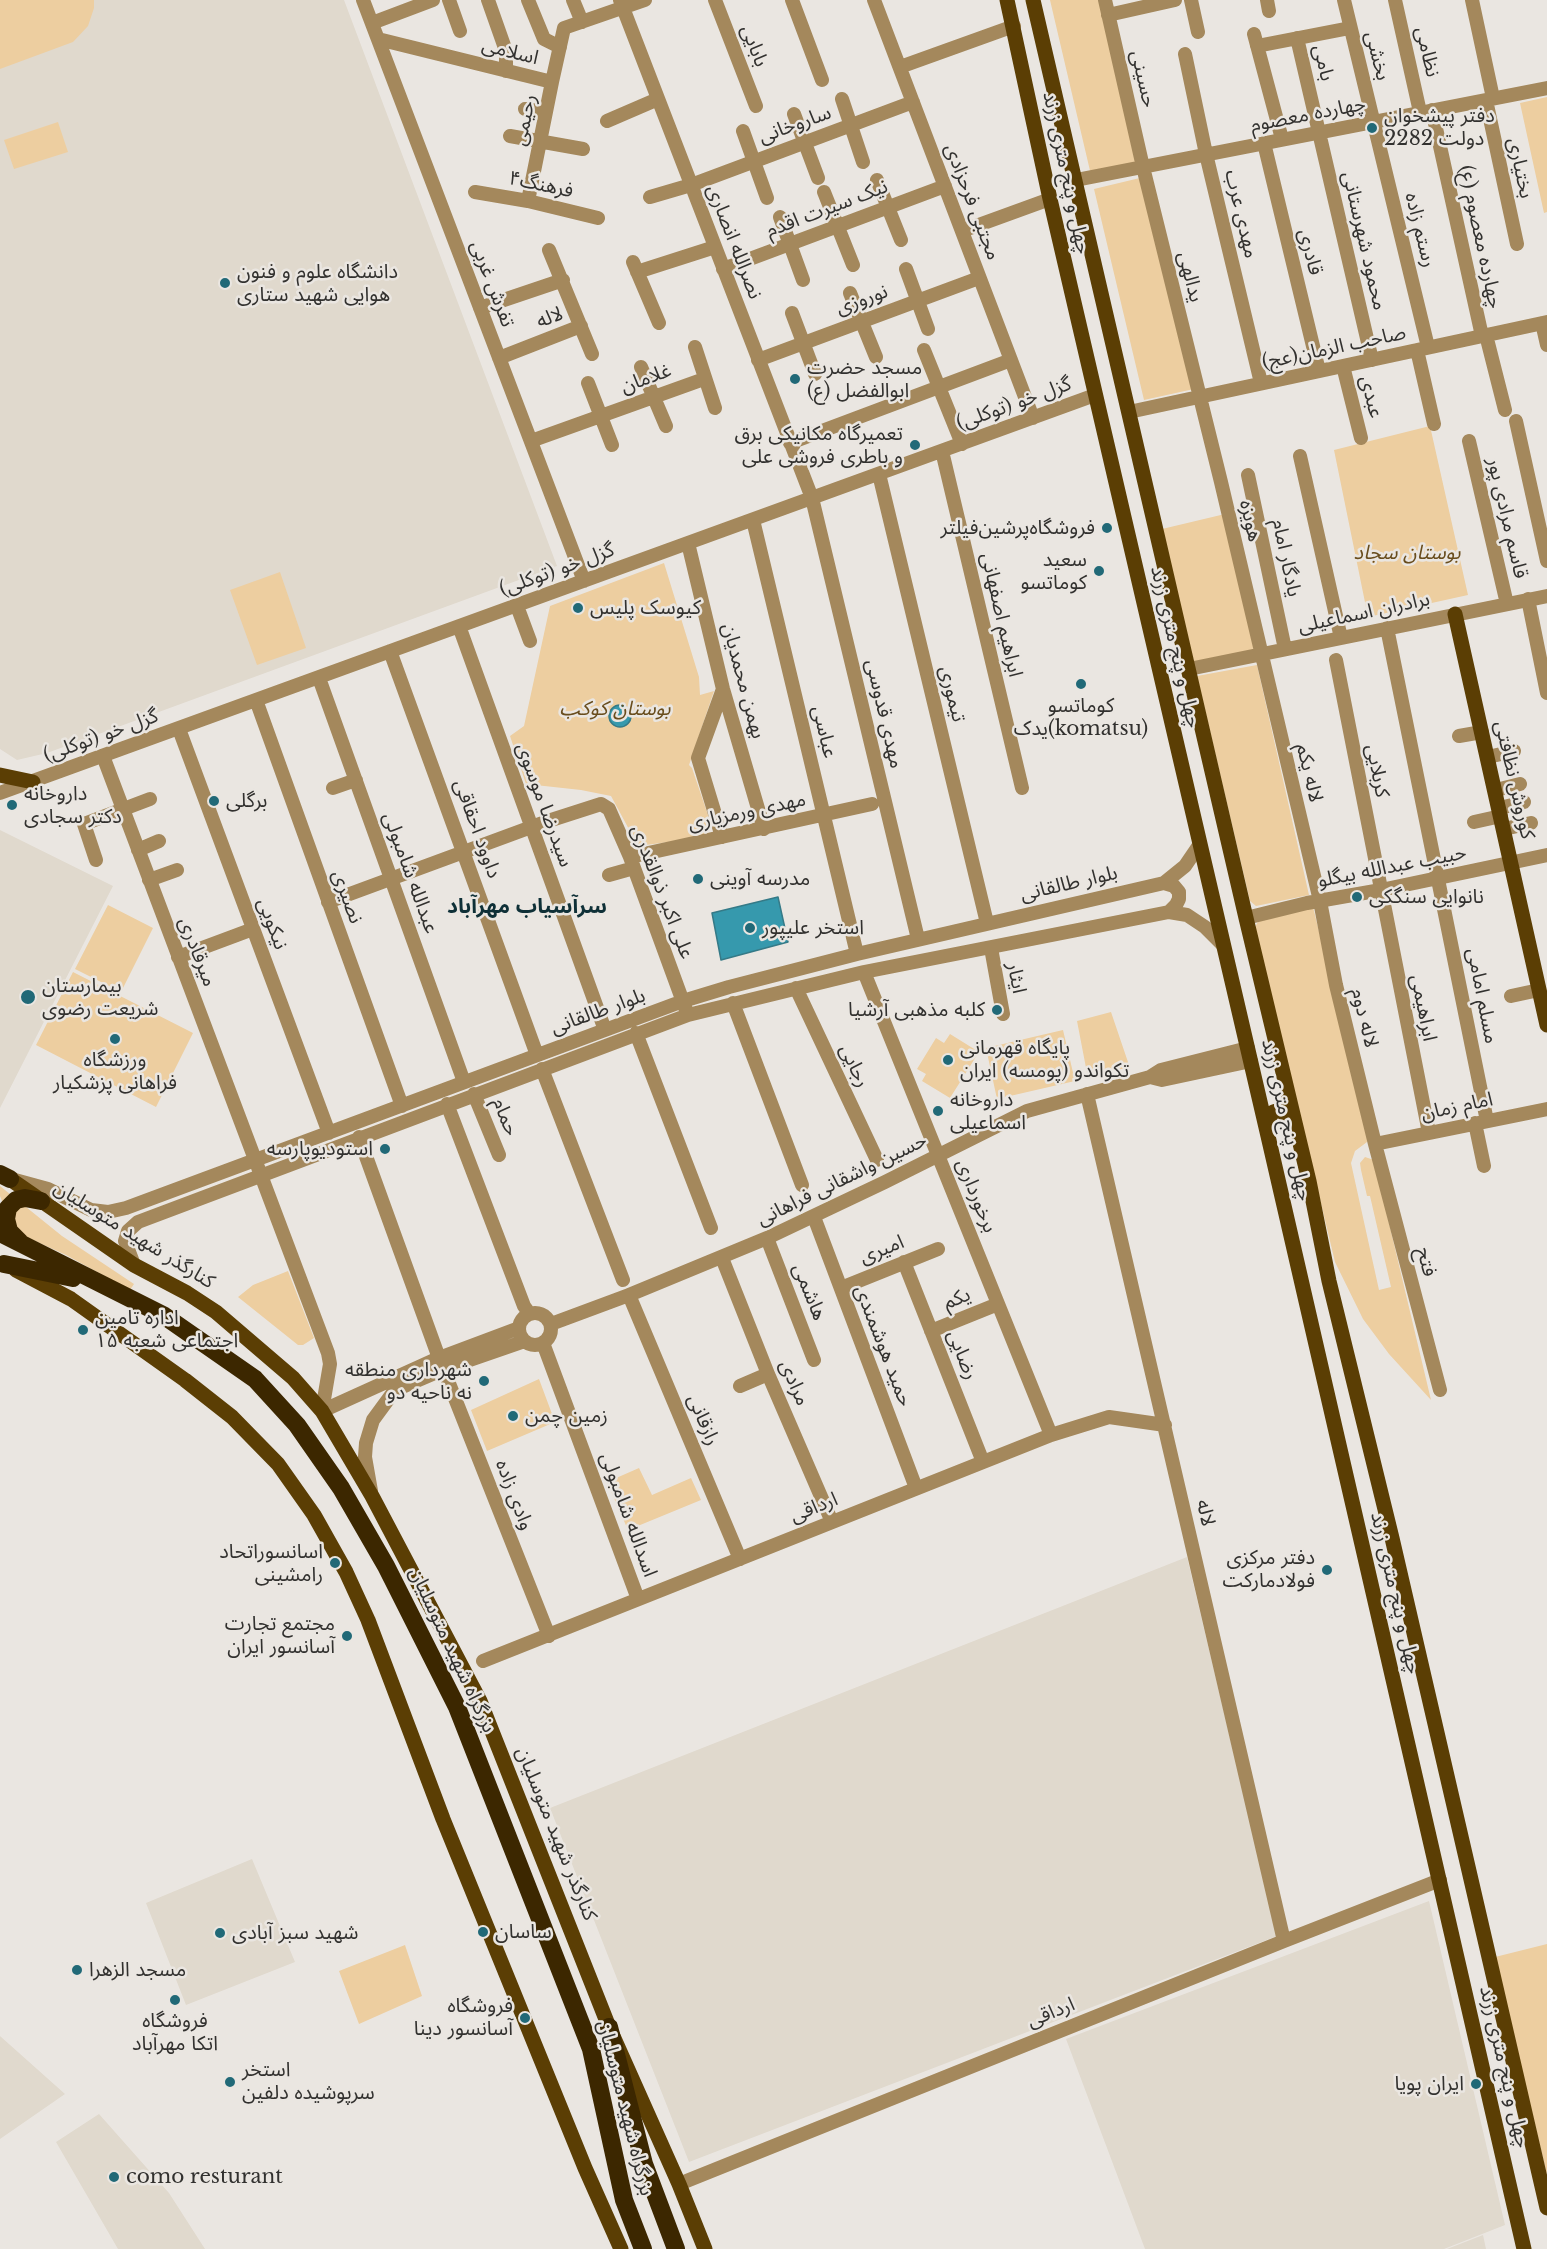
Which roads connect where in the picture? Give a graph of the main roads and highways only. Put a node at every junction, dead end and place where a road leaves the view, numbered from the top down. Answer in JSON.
{"nodes":[{"id":1,"x":1007,"y":0,"type":"edge"},
{"id":2,"x":1033,"y":0,"type":"edge"},
{"id":3,"x":1455,"y":614,"type":"road end"},
{"id":4,"x":0,"y":776,"type":"edge"},
{"id":5,"x":33,"y":782,"type":"road end"},
{"id":6,"x":1542,"y":986,"type":"edge"},
{"id":7,"x":1547,"y":1021,"type":"edge"},
{"id":8,"x":1277,"y":1048,"type":"junction"},
{"id":9,"x":1249,"y":1054,"type":"junction"},
{"id":10,"x":1268,"y":1136,"type":"junction"},
{"id":11,"x":1298,"y":1137,"type":"junction"},
{"id":12,"x":5,"y":1176,"type":"edge"},
{"id":13,"x":41,"y":1201,"type":"junction"},
{"id":14,"x":0,"y":1233,"type":"edge"},
{"id":15,"x":22,"y":1244,"type":"junction"},
{"id":16,"x":2,"y":1263,"type":"edge"},
{"id":17,"x":106,"y":1286,"type":"junction"},
{"id":18,"x":609,"y":2027,"type":"junction"},
{"id":19,"x":1547,"y":2208,"type":"edge"},
{"id":20,"x":630,"y":2214,"type":"junction"},
{"id":21,"x":621,"y":2249,"type":"edge"},
{"id":22,"x":636,"y":2249,"type":"edge"},
{"id":23,"x":644,"y":2249,"type":"edge"},
{"id":24,"x":676,"y":2249,"type":"edge"},
{"id":25,"x":705,"y":2249,"type":"edge"},
{"id":26,"x":1524,"y":2249,"type":"edge"}],
"edges":[{"from":1,"to":9,"type":"main road","name":"چهل و پنج متری زرند"},
{"from":2,"to":8,"type":"main road","name":"چهل و پنج متری زرند"},
{"from":3,"to":6,"type":"main road","name":"کوروش نظافتی"},
{"from":4,"to":5,"type":"main road"},
{"from":6,"to":7,"type":"main road","name":"کوروش نظافتی"},
{"from":8,"to":9,"type":"main road"},
{"from":8,"to":11,"type":"main road","name":"چهل و پنج متری زرند"},
{"from":9,"to":10,"type":"main road","name":"چهل و پنج متری زرند"},
{"from":10,"to":11,"type":"main road"},
{"from":10,"to":26,"type":"main road","name":"چهل و پنج متری زرند"},
{"from":11,"to":19,"type":"main road","name":"چهل و پنج متری زرند"},
{"from":12,"to":13,"type":"main road","name":"کنارگذر شهید متوسلیان"},
{"from":13,"to":15,"type":"highway"},
{"from":13,"to":18,"type":"main road","name":"کنارگذر شهید متوسلیان"},
{"from":14,"to":15,"type":"highway","name":"بزرگراه شهید متوسلیان"},
{"from":15,"to":17,"type":"highway","name":"بزرگراه شهید متوسلیان"},
{"from":16,"to":17,"type":"highway"},
{"from":16,"to":21,"type":"main road"},
{"from":17,"to":20,"type":"highway","name":"بزرگراه شهید متوسلیان"},
{"from":18,"to":24,"type":"highway","name":"بزرگراه شهید متوسلیان"},
{"from":18,"to":25,"type":"main road","name":"کنارگذر شهید متوسلیان"},
{"from":20,"to":22,"type":"main road"},
{"from":20,"to":23,"type":"highway","name":"بزرگراه شهید متوسلیان"}]}
